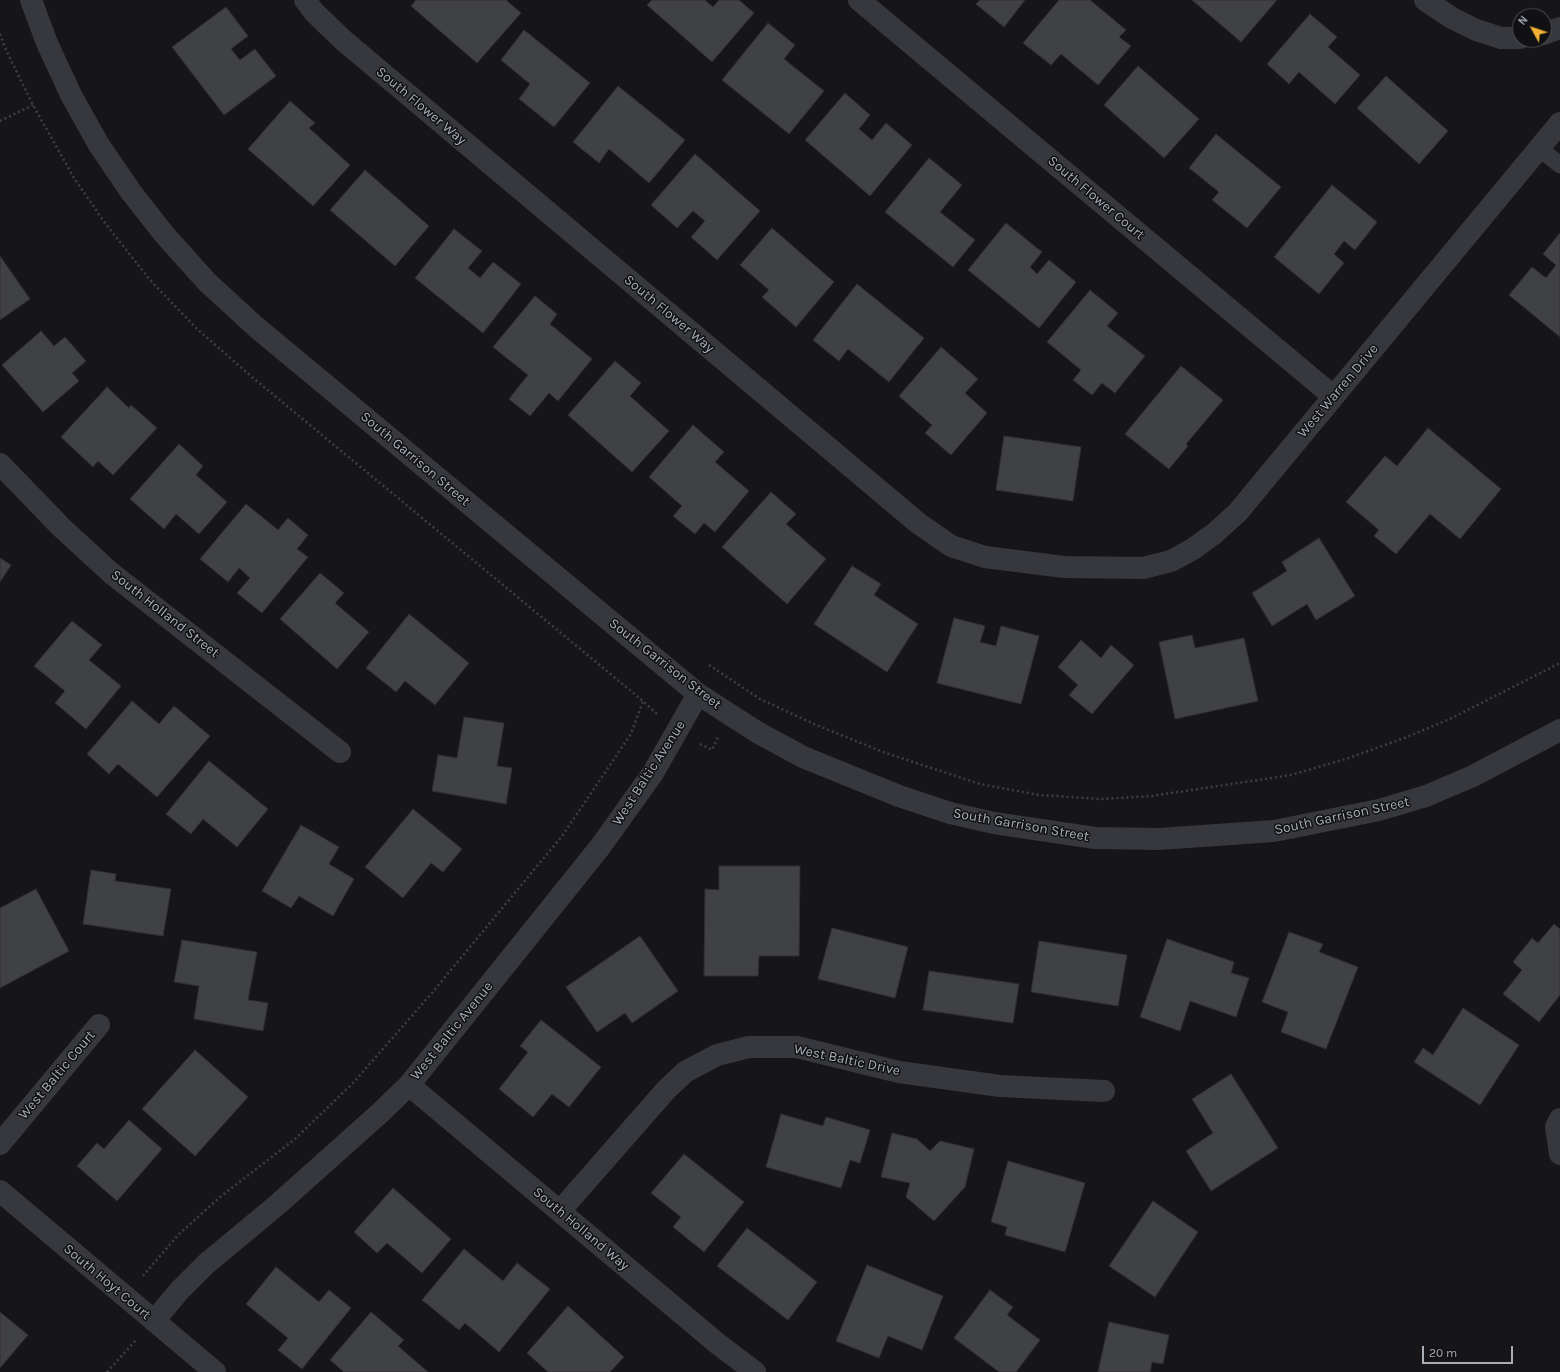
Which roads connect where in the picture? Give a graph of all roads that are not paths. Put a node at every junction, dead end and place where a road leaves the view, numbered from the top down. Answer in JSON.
{"nodes":[{"id":1,"x":31,"y":0,"type":"edge"},
{"id":2,"x":305,"y":0,"type":"edge"},
{"id":3,"x":859,"y":0,"type":"edge"},
{"id":4,"x":1426,"y":0,"type":"edge"},
{"id":5,"x":1512,"y":38,"type":"edge"},
{"id":6,"x":1560,"y":123,"type":"edge"},
{"id":7,"x":1539,"y":148,"type":"junction"},
{"id":8,"x":1560,"y":165,"type":"edge"},
{"id":9,"x":1333,"y":396,"type":"junction"},
{"id":10,"x":0,"y":464,"type":"edge"},
{"id":11,"x":1064,"y":567,"type":"joint"},
{"id":12,"x":698,"y":694,"type":"junction"},
{"id":13,"x":1560,"y":730,"type":"edge"},
{"id":14,"x":340,"y":752,"type":"dead end"},
{"id":15,"x":99,"y":1025,"type":"dead end"},
{"id":16,"x":409,"y":1085,"type":"junction"},
{"id":17,"x":1104,"y":1091,"type":"dead end"},
{"id":18,"x":1560,"y":1119,"type":"edge"},
{"id":19,"x":0,"y":1144,"type":"edge"},
{"id":20,"x":1560,"y":1154,"type":"edge"},
{"id":21,"x":0,"y":1191,"type":"edge"},
{"id":22,"x":560,"y":1211,"type":"junction"},
{"id":23,"x":154,"y":1321,"type":"junction"},
{"id":24,"x":215,"y":1372,"type":"edge"},
{"id":25,"x":755,"y":1372,"type":"edge"}],
"edges":[{"from":1,"to":12,"type":"street","name":"South Garrison Street"},
{"from":2,"to":11,"type":"street","name":"South Flower Way"},
{"from":3,"to":9,"type":"street","name":"South Flower Court"},
{"from":4,"to":5,"type":"street"},
{"from":6,"to":7,"type":"street","name":"West Warren Drive"},
{"from":7,"to":8,"type":"lane"},
{"from":7,"to":9,"type":"street","name":"West Warren Drive"},
{"from":9,"to":11,"type":"street","name":"West Warren Drive"},
{"from":10,"to":14,"type":"street","name":"South Holland Street"},
{"from":12,"to":13,"type":"street","name":"South Garrison Street"},
{"from":12,"to":16,"type":"street","name":"West Baltic Avenue"},
{"from":15,"to":19,"type":"street","name":"West Baltic Court"},
{"from":16,"to":22,"type":"street","name":"South Holland Way"},
{"from":16,"to":23,"type":"street","name":"West Baltic Avenue"},
{"from":17,"to":22,"type":"street","name":"West Baltic Drive"},
{"from":18,"to":20,"type":"street"},
{"from":21,"to":23,"type":"street","name":"South Hoyt Court"},
{"from":22,"to":25,"type":"street","name":"South Holland Way"},
{"from":23,"to":24,"type":"street","name":"South Hoyt Court"}]}
